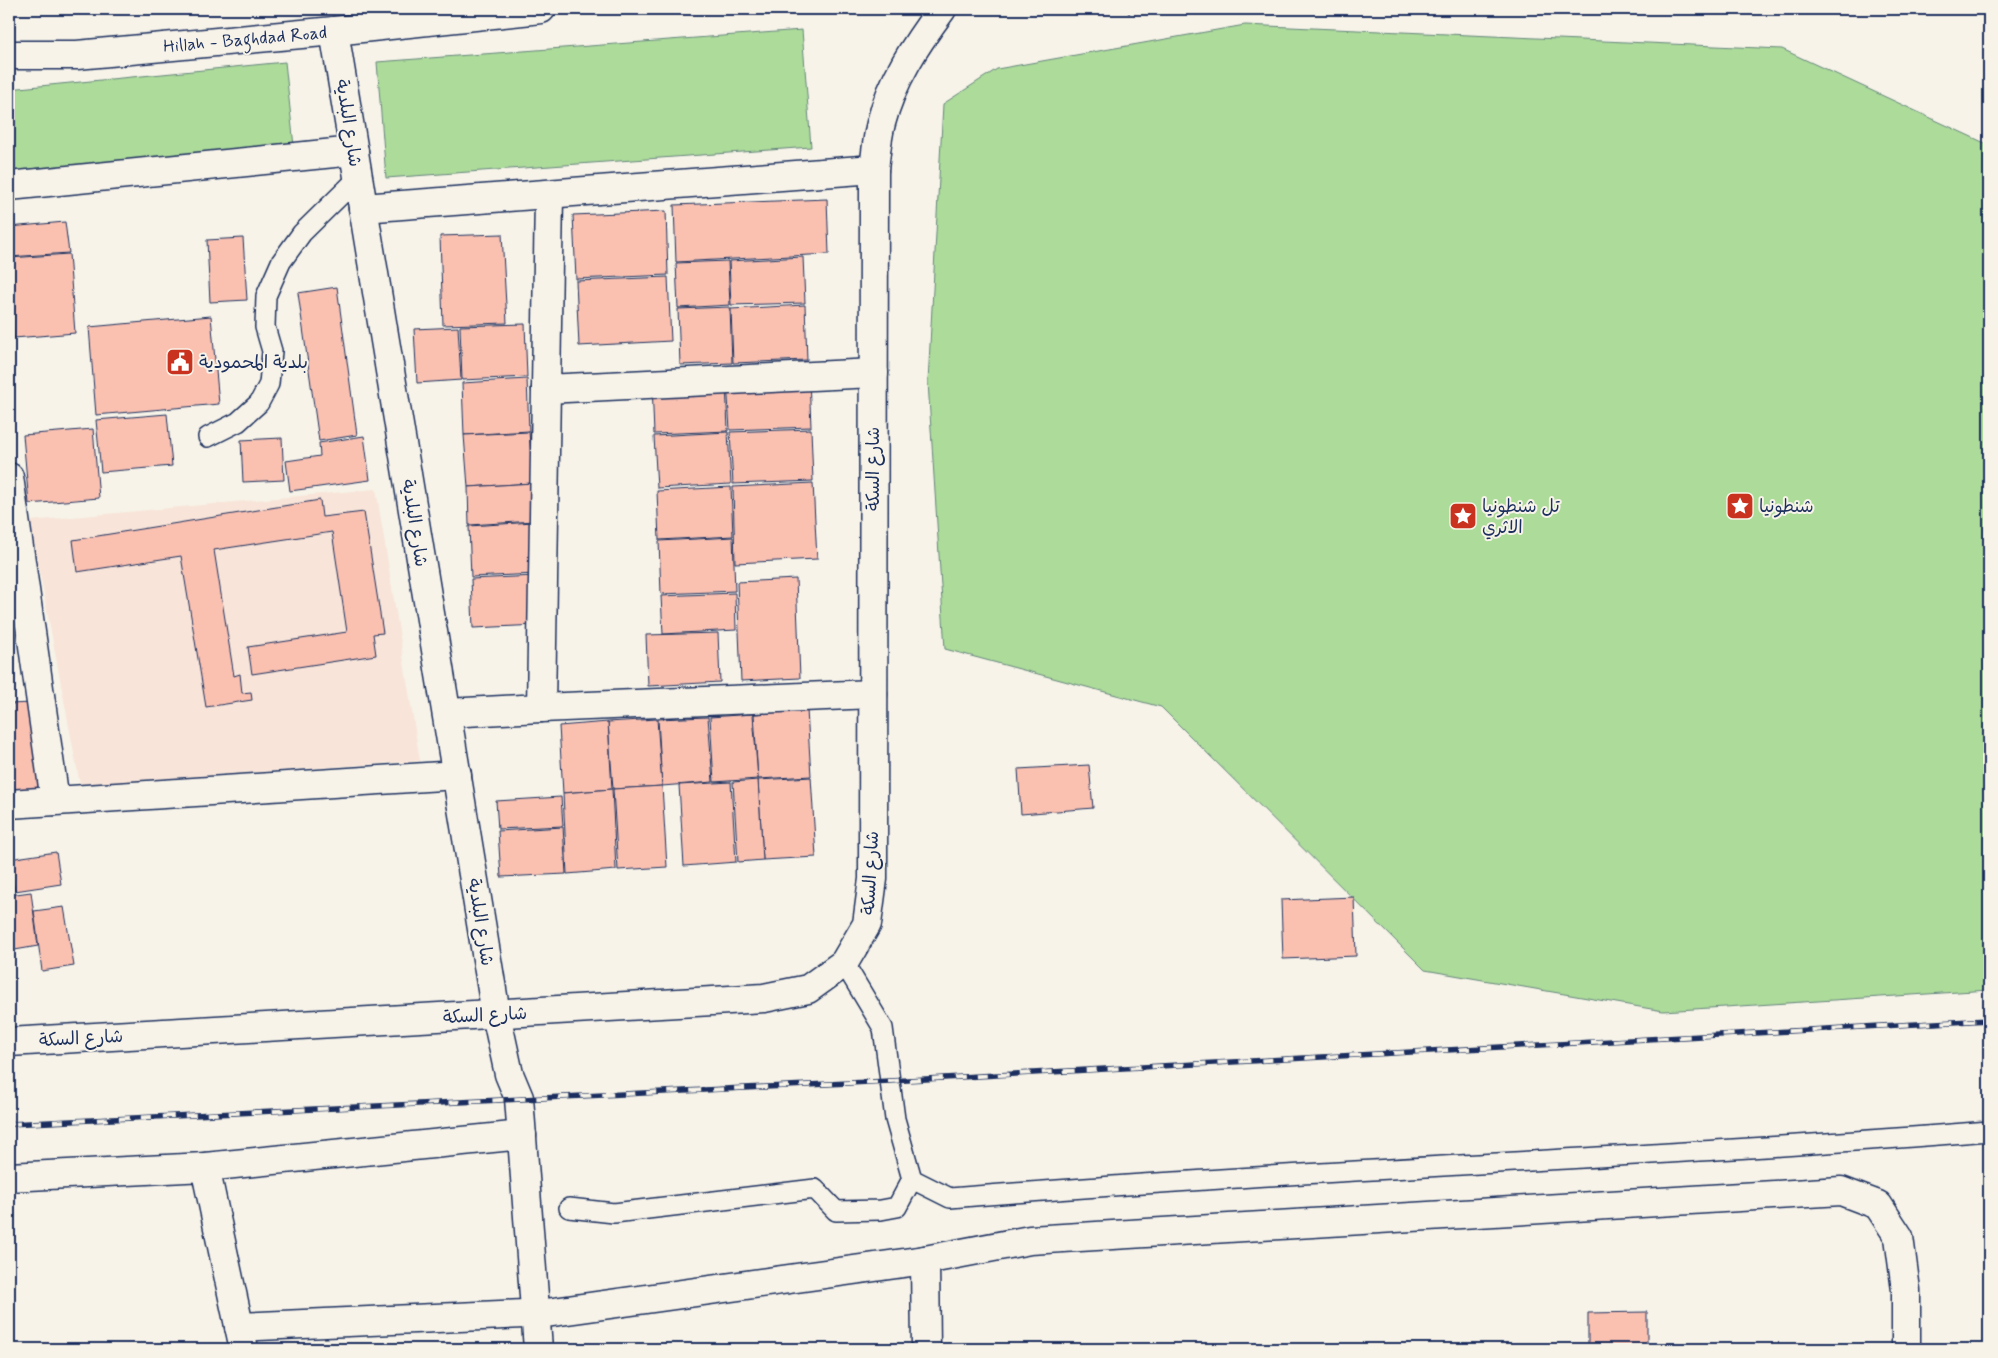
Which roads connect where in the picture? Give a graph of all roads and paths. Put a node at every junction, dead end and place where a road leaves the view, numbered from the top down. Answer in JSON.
{"nodes":[{"id":1,"x":541,"y":9,"type":"edge"},
{"id":2,"x":942,"y":9,"type":"edge"},
{"id":3,"x":1164,"y":9,"type":"edge"},
{"id":4,"x":1129,"y":10,"type":"edge"},
{"id":5,"x":334,"y":31,"type":"junction"},
{"id":6,"x":9,"y":55,"type":"edge"},
{"id":7,"x":354,"y":151,"type":"junction"},
{"id":8,"x":874,"y":169,"type":"junction"},
{"id":9,"x":358,"y":178,"type":"junction"},
{"id":10,"x":9,"y":186,"type":"edge"},
{"id":11,"x":549,"y":196,"type":"junction"},
{"id":12,"x":363,"y":208,"type":"junction"},
{"id":13,"x":874,"y":373,"type":"junction"},
{"id":14,"x":546,"y":390,"type":"junction"},
{"id":15,"x":208,"y":437,"type":"dead end"},
{"id":16,"x":9,"y":477,"type":"edge"},
{"id":17,"x":14,"y":560,"type":"edge"},
{"id":18,"x":873,"y":694,"type":"junction"},
{"id":19,"x":542,"y":708,"type":"junction"},
{"id":20,"x":447,"y":713,"type":"junction"},
{"id":21,"x":457,"y":775,"type":"junction"},
{"id":22,"x":55,"y":801,"type":"junction"},
{"id":23,"x":9,"y":804,"type":"edge"},
{"id":24,"x":844,"y":963,"type":"junction"},
{"id":25,"x":496,"y":1014,"type":"junction"},
{"id":26,"x":9,"y":1042,"type":"edge"},
{"id":27,"x":1989,"y":1132,"type":"edge"},
{"id":28,"x":522,"y":1135,"type":"junction"},
{"id":29,"x":205,"y":1167,"type":"junction"},
{"id":30,"x":9,"y":1177,"type":"edge"},
{"id":31,"x":912,"y":1179,"type":"junction"},
{"id":32,"x":569,"y":1208,"type":"dead end"},
{"id":33,"x":925,"y":1260,"type":"junction"},
{"id":34,"x":536,"y":1313,"type":"junction"},
{"id":35,"x":241,"y":1338,"type":"edge"},
{"id":36,"x":538,"y":1349,"type":"edge"},
{"id":37,"x":926,"y":1349,"type":"edge"},
{"id":38,"x":1906,"y":1349,"type":"edge"}],
"edges":[{"from":1,"to":5,"type":"street","name":"Hillah - Baghdad Road"},
{"from":2,"to":8,"type":"street","name":"شارع السكة"},
{"from":3,"to":4,"type":"path"},
{"from":5,"to":6,"type":"street","name":"Hillah - Baghdad Road"},
{"from":5,"to":7,"type":"street","name":"شارع البلدية"},
{"from":7,"to":9,"type":"street","name":"شارع البلدية"},
{"from":7,"to":10,"type":"street"},
{"from":8,"to":11,"type":"street"},
{"from":8,"to":13,"type":"street","name":"شارع السكة"},
{"from":9,"to":12,"type":"street","name":"شارع البلدية"},
{"from":9,"to":15,"type":"lane"},
{"from":11,"to":12,"type":"street"},
{"from":11,"to":14,"type":"street"},
{"from":12,"to":20,"type":"street","name":"شارع البلدية"},
{"from":13,"to":14,"type":"street"},
{"from":13,"to":18,"type":"street","name":"شارع السكة"},
{"from":14,"to":19,"type":"street"},
{"from":16,"to":17,"type":"street"},
{"from":17,"to":22,"type":"street"},
{"from":18,"to":19,"type":"street"},
{"from":18,"to":24,"type":"street","name":"شارع السكة"},
{"from":19,"to":20,"type":"street"},
{"from":20,"to":21,"type":"street","name":"شارع البلدية"},
{"from":21,"to":22,"type":"street"},
{"from":21,"to":25,"type":"street","name":"شارع البلدية"},
{"from":22,"to":23,"type":"street"},
{"from":24,"to":25,"type":"street","name":"شارع السكة"},
{"from":24,"to":31,"type":"lane"},
{"from":25,"to":26,"type":"street","name":"شارع السكة"},
{"from":25,"to":28,"type":"street","name":"شارع البلدية"},
{"from":27,"to":31,"type":"lane"},
{"from":28,"to":29,"type":"street"},
{"from":28,"to":34,"type":"street","name":"شارع البلدية"},
{"from":29,"to":30,"type":"street"},
{"from":29,"to":35,"type":"street"},
{"from":31,"to":32,"type":"lane"},
{"from":33,"to":34,"type":"street"},
{"from":33,"to":37,"type":"street"},
{"from":33,"to":38,"type":"street"},
{"from":34,"to":35,"type":"street"},
{"from":34,"to":36,"type":"street","name":"شارع البلدية"}]}
